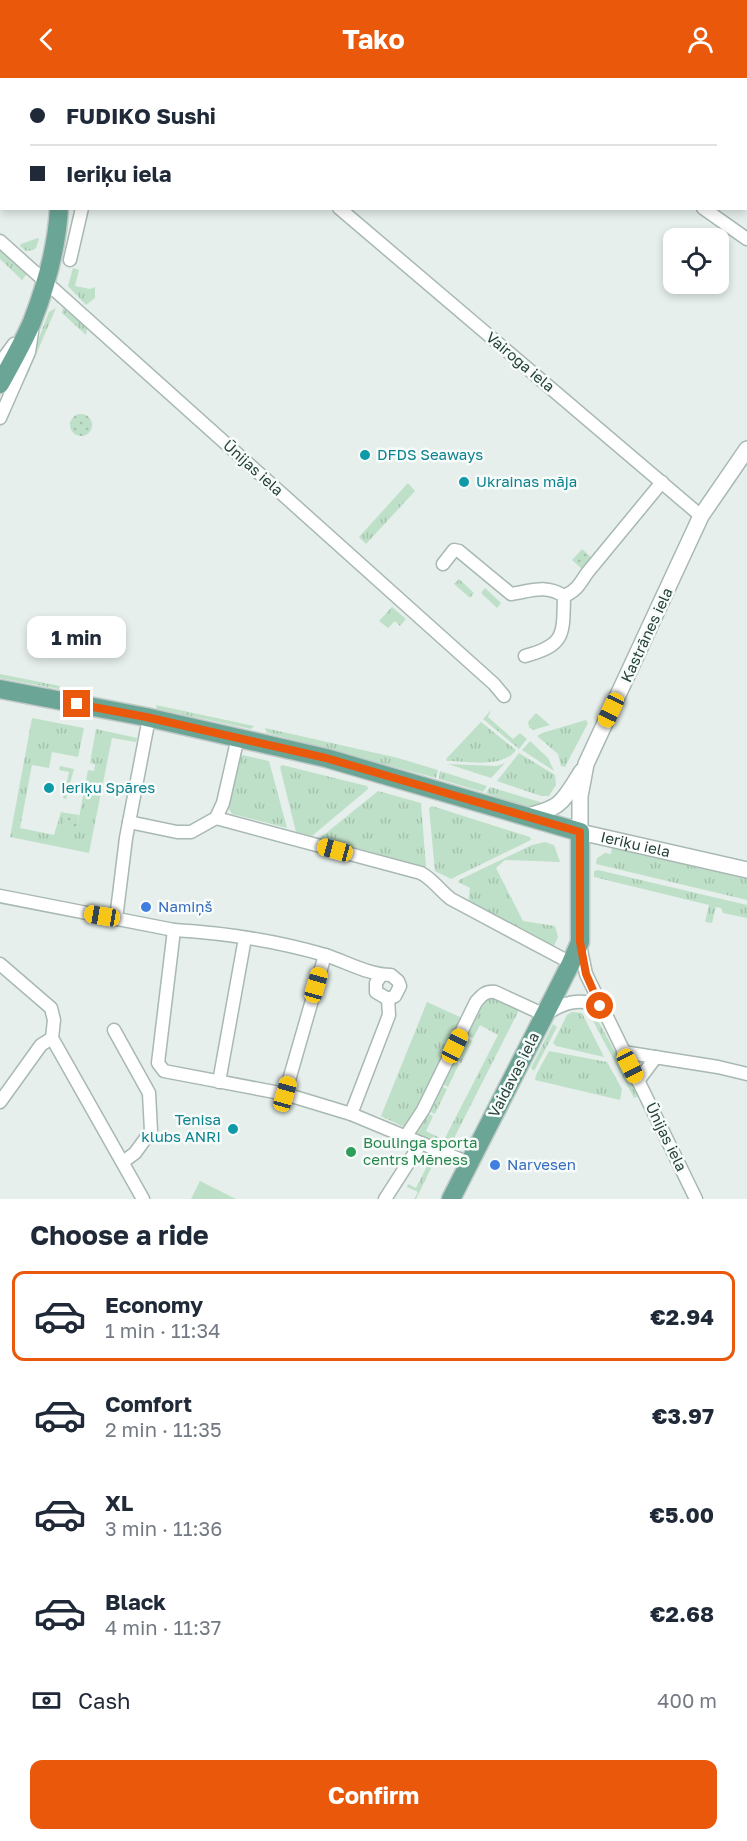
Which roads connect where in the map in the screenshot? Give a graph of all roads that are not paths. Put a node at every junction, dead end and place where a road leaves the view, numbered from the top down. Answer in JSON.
{"nodes":[{"id":1,"x":59,"y":210,"type":"edge"},
{"id":2,"x":82,"y":210,"type":"edge"},
{"id":3,"x":341,"y":210,"type":"edge"},
{"id":4,"x":706,"y":210,"type":"edge"},
{"id":5,"x":747,"y":239,"type":"edge"},
{"id":6,"x":0,"y":241,"type":"edge"},
{"id":7,"x":70,"y":260,"type":"dead end"},
{"id":8,"x":45,"y":283,"type":"junction"},
{"id":9,"x":32,"y":323,"type":"junction"},
{"id":10,"x":0,"y":363,"type":"edge"},
{"id":11,"x":0,"y":384,"type":"edge"},
{"id":12,"x":0,"y":418,"type":"edge"},
{"id":13,"x":747,"y":449,"type":"edge"},
{"id":14,"x":662,"y":482,"type":"junction"},
{"id":15,"x":702,"y":516,"type":"junction"},
{"id":16,"x":443,"y":564,"type":"dead end"},
{"id":17,"x":564,"y":596,"type":"junction"},
{"id":18,"x":525,"y":656,"type":"dead end"},
{"id":19,"x":0,"y":689,"type":"edge"},
{"id":20,"x":504,"y":696,"type":"dead end"},
{"id":21,"x":149,"y":718,"type":"junction"},
{"id":22,"x":238,"y":737,"type":"junction"},
{"id":23,"x":586,"y":764,"type":"junction"},
{"id":24,"x":524,"y":817,"type":"junction"},
{"id":25,"x":216,"y":818,"type":"junction"},
{"id":26,"x":129,"y":822,"type":"junction"},
{"id":27,"x":580,"y":832,"type":"junction"},
{"id":28,"x":747,"y":870,"type":"edge"},
{"id":29,"x":0,"y":896,"type":"edge"},
{"id":30,"x":116,"y":919,"type":"junction"},
{"id":31,"x":174,"y":930,"type":"junction"},
{"id":32,"x":245,"y":938,"type":"junction"},
{"id":33,"x":580,"y":942,"type":"junction"},
{"id":34,"x":325,"y":955,"type":"junction"},
{"id":35,"x":571,"y":963,"type":"junction"},
{"id":36,"x":0,"y":964,"type":"edge"},
{"id":37,"x":381,"y":975,"type":"junction"},
{"id":38,"x":388,"y":999,"type":"junction"},
{"id":39,"x":600,"y":1006,"type":"junction"},
{"id":40,"x":545,"y":1015,"type":"junction"},
{"id":41,"x":114,"y":1030,"type":"dead end"},
{"id":42,"x":52,"y":1038,"type":"junction"},
{"id":43,"x":623,"y":1052,"type":"junction"},
{"id":44,"x":656,"y":1057,"type":"junction"},
{"id":45,"x":747,"y":1074,"type":"edge"},
{"id":46,"x":638,"y":1081,"type":"junction"},
{"id":47,"x":219,"y":1082,"type":"junction"},
{"id":48,"x":285,"y":1094,"type":"junction"},
{"id":49,"x":0,"y":1102,"type":"edge"},
{"id":50,"x":351,"y":1114,"type":"junction"},
{"id":51,"x":406,"y":1136,"type":"junction"},
{"id":52,"x":421,"y":1143,"type":"junction"},
{"id":53,"x":123,"y":1162,"type":"junction"},
{"id":54,"x":469,"y":1163,"type":"junction"},
{"id":55,"x":143,"y":1199,"type":"edge"},
{"id":56,"x":385,"y":1199,"type":"edge"},
{"id":57,"x":451,"y":1199,"type":"edge"},
{"id":58,"x":696,"y":1199,"type":"edge"}],
"edges":[{"from":1,"to":8,"type":"main road"},
{"from":2,"to":7,"type":"street"},
{"from":3,"to":14,"type":"street","name":"Vairoga iela"},
{"from":4,"to":5,"type":"street"},
{"from":6,"to":8,"type":"street","name":"Ūnijas iela"},
{"from":8,"to":9,"type":"main road"},
{"from":8,"to":20,"type":"street","name":"Ūnijas iela"},
{"from":9,"to":10,"type":"street"},
{"from":9,"to":11,"type":"main road"},
{"from":9,"to":12,"type":"street"},
{"from":13,"to":15,"type":"street","name":"Kastrānes iela"},
{"from":14,"to":15,"type":"street","name":"Vairoga iela"},
{"from":14,"to":17,"type":"street"},
{"from":15,"to":23,"type":"street","name":"Kastrānes iela"},
{"from":16,"to":17,"type":"street"},
{"from":17,"to":18,"type":"street"},
{"from":19,"to":21,"type":"main road","name":"Ieriķu iela"},
{"from":21,"to":22,"type":"main road","name":"Ieriķu iela"},
{"from":21,"to":26,"type":"street"},
{"from":22,"to":24,"type":"main road","name":"Ieriķu iela"},
{"from":22,"to":25,"type":"street"},
{"from":23,"to":24,"type":"street"},
{"from":23,"to":27,"type":"street","name":"Kastrānes iela"},
{"from":24,"to":27,"type":"main road","name":"Ieriķu iela"},
{"from":25,"to":26,"type":"street"},
{"from":25,"to":35,"type":"street"},
{"from":26,"to":30,"type":"street"},
{"from":27,"to":28,"type":"street","name":"Ieriķu iela"},
{"from":27,"to":33,"type":"main road","name":"Vaidavas iela"},
{"from":29,"to":30,"type":"street"},
{"from":30,"to":31,"type":"street"},
{"from":31,"to":32,"type":"street"},
{"from":31,"to":47,"type":"street"},
{"from":32,"to":34,"type":"street"},
{"from":32,"to":47,"type":"street"},
{"from":33,"to":35,"type":"main road","name":"Vaidavas iela"},
{"from":33,"to":39,"type":"street","name":"Ūnijas iela"},
{"from":34,"to":37,"type":"street"},
{"from":34,"to":48,"type":"street"},
{"from":35,"to":40,"type":"main road","name":"Vaidavas iela"},
{"from":36,"to":42,"type":"street"},
{"from":37,"to":38,"type":"street"},
{"from":37,"to":38,"type":"street"},
{"from":38,"to":50,"type":"street"},
{"from":39,"to":40,"type":"street","name":"Vaidavas iela"},
{"from":39,"to":43,"type":"street","name":"Ūnijas iela"},
{"from":40,"to":51,"type":"street"},
{"from":40,"to":54,"type":"main road","name":"Vaidavas iela"},
{"from":41,"to":53,"type":"street"},
{"from":42,"to":49,"type":"street"},
{"from":42,"to":53,"type":"street"},
{"from":43,"to":44,"type":"street"},
{"from":43,"to":46,"type":"street","name":"Ūnijas iela"},
{"from":44,"to":45,"type":"street"},
{"from":44,"to":46,"type":"street"},
{"from":46,"to":58,"type":"street","name":"Ūnijas iela"},
{"from":47,"to":48,"type":"street"},
{"from":48,"to":50,"type":"street"},
{"from":50,"to":51,"type":"street"},
{"from":51,"to":52,"type":"street"},
{"from":52,"to":54,"type":"street"},
{"from":52,"to":56,"type":"street"},
{"from":53,"to":55,"type":"street"},
{"from":54,"to":57,"type":"main road","name":"Vaidavas iela"}]}
